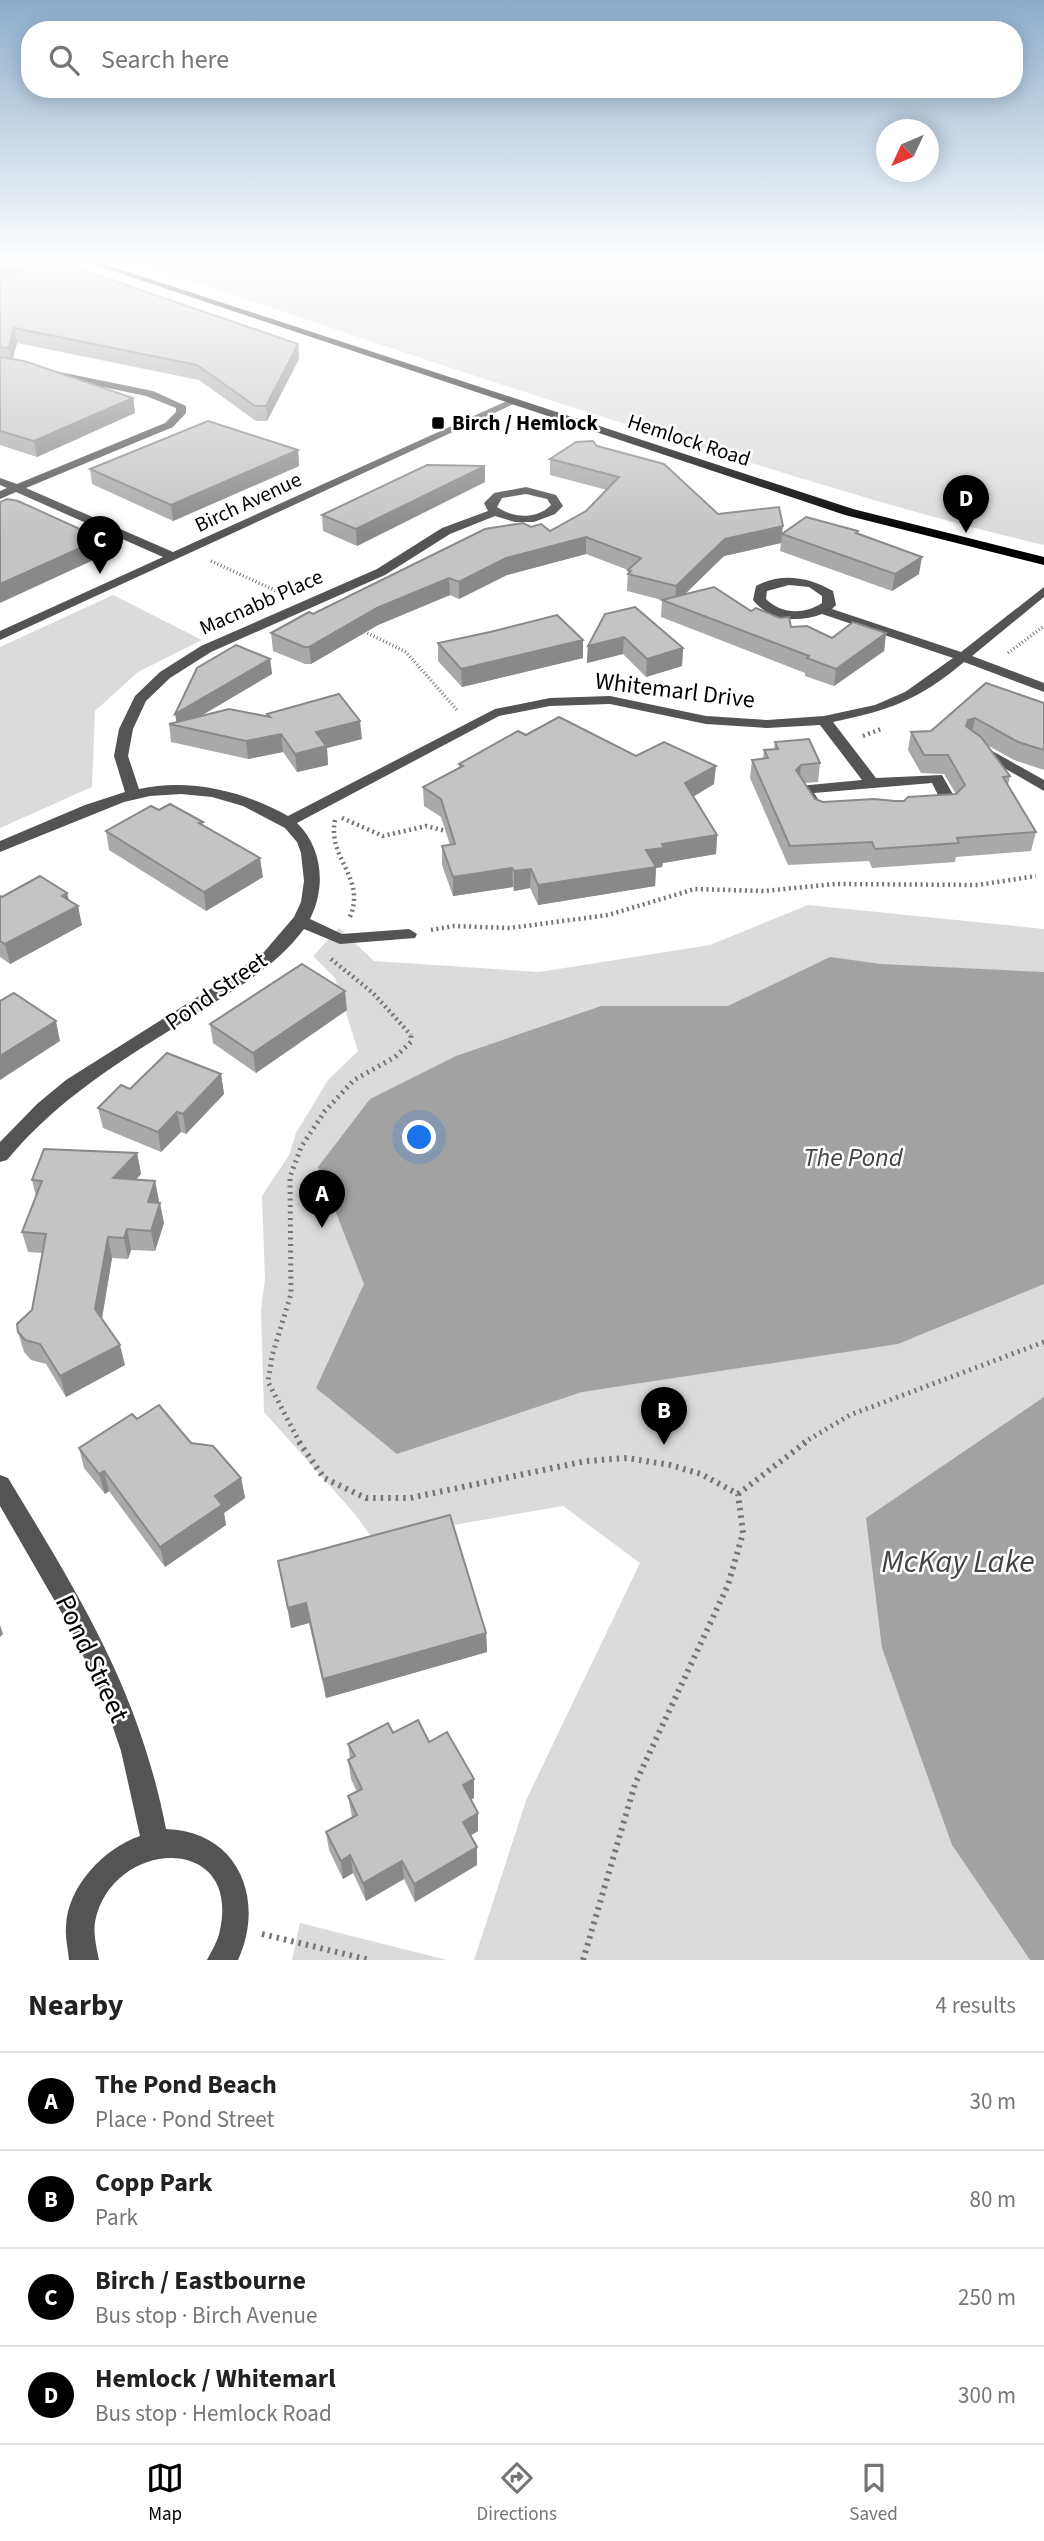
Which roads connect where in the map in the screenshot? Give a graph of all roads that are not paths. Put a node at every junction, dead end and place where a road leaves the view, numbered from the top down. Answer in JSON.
{"nodes":[{"id":1,"x":364,"y":352,"type":"edge"},
{"id":2,"x":38,"y":371,"type":"edge"},
{"id":3,"x":513,"y":402,"type":"junction"},
{"id":4,"x":0,"y":481,"type":"edge"},
{"id":5,"x":18,"y":488,"type":"junction"},
{"id":6,"x":0,"y":495,"type":"edge"},
{"id":7,"x":496,"y":512,"type":"junction"},
{"id":8,"x":173,"y":558,"type":"junction"},
{"id":9,"x":1044,"y":561,"type":"edge"},
{"id":10,"x":1044,"y":591,"type":"edge"},
{"id":11,"x":823,"y":610,"type":"junction"},
{"id":12,"x":0,"y":636,"type":"edge"},
{"id":13,"x":963,"y":657,"type":"junction"},
{"id":14,"x":1044,"y":688,"type":"edge"},
{"id":15,"x":824,"y":720,"type":"junction"},
{"id":16,"x":972,"y":743,"type":"edge"},
{"id":17,"x":872,"y":783,"type":"junction"},
{"id":18,"x":1044,"y":786,"type":"edge"},
{"id":19,"x":133,"y":793,"type":"junction"},
{"id":20,"x":289,"y":821,"type":"junction"},
{"id":21,"x":0,"y":847,"type":"edge"},
{"id":22,"x":300,"y":921,"type":"junction"},
{"id":23,"x":410,"y":934,"type":"road end"},
{"id":24,"x":0,"y":1155,"type":"edge"},
{"id":25,"x":0,"y":1485,"type":"edge"},
{"id":26,"x":155,"y":1843,"type":"junction"},
{"id":27,"x":83,"y":1960,"type":"edge"},
{"id":28,"x":222,"y":1960,"type":"edge"}],
"edges":[{"from":1,"to":3,"type":"main road","name":"Hemlock Road"},
{"from":2,"to":5,"type":"street"},
{"from":3,"to":8,"type":"street","name":"Birch Avenue"},
{"from":3,"to":9,"type":"main road","name":"Hemlock Road"},
{"from":4,"to":5,"type":"street"},
{"from":5,"to":6,"type":"street"},
{"from":5,"to":8,"type":"street"},
{"from":7,"to":7,"type":"street"},
{"from":7,"to":19,"type":"street","name":"Macnabb Place"},
{"from":8,"to":12,"type":"street","name":"Birch Avenue"},
{"from":10,"to":13,"type":"street","name":"Whitemarl Drive"},
{"from":11,"to":11,"type":"street"},
{"from":11,"to":13,"type":"street"},
{"from":13,"to":14,"type":"street"},
{"from":13,"to":15,"type":"street","name":"Whitemarl Drive"},
{"from":15,"to":17,"type":"street"},
{"from":15,"to":20,"type":"street","name":"Whitemarl Drive"},
{"from":16,"to":18,"type":"street"},
{"from":17,"to":17,"type":"street"},
{"from":19,"to":20,"type":"street"},
{"from":19,"to":21,"type":"street"},
{"from":20,"to":22,"type":"street","name":"Pond Street"},
{"from":22,"to":23,"type":"street"},
{"from":22,"to":24,"type":"street","name":"Pond Street"},
{"from":25,"to":26,"type":"street","name":"Pond Street"},
{"from":26,"to":27,"type":"street"},
{"from":26,"to":28,"type":"street"}]}
